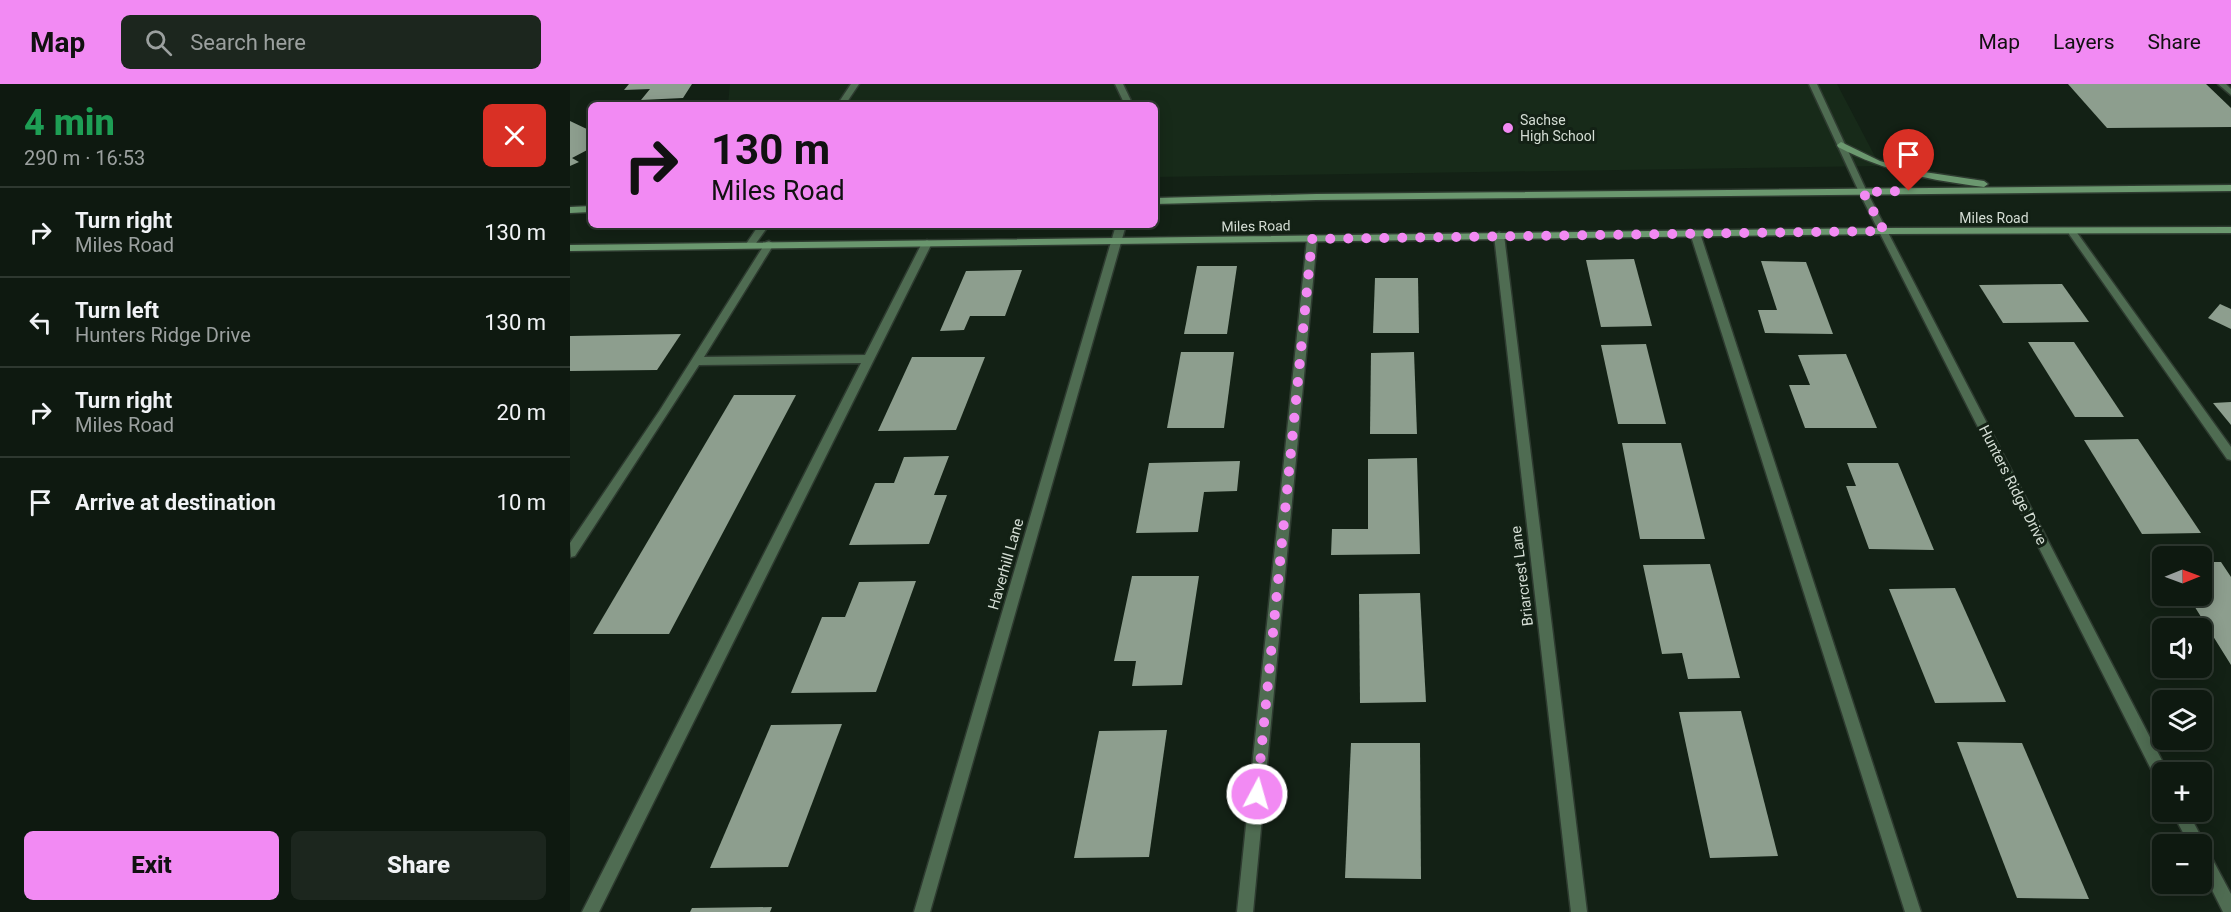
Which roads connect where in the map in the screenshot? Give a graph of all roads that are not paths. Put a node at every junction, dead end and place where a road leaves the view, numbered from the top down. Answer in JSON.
{"nodes":[{"id":1,"x":855,"y":84,"type":"edge"},
{"id":2,"x":1119,"y":84,"type":"edge"},
{"id":3,"x":1813,"y":84,"type":"edge"},
{"id":4,"x":2222,"y":84,"type":"edge"},
{"id":5,"x":2231,"y":93,"type":"edge"},
{"id":6,"x":844,"y":102,"type":"edge"},
{"id":7,"x":1128,"y":102,"type":"edge"},
{"id":8,"x":1841,"y":145,"type":"junction"},
{"id":9,"x":2231,"y":188,"type":"edge"},
{"id":10,"x":2033,"y":190,"type":"junction"},
{"id":11,"x":1863,"y":192,"type":"junction"},
{"id":12,"x":1158,"y":201,"type":"edge"},
{"id":13,"x":588,"y":209,"type":"edge"},
{"id":14,"x":570,"y":210,"type":"edge"},
{"id":15,"x":762,"y":228,"type":"edge"},
{"id":16,"x":1120,"y":228,"type":"edge"},
{"id":17,"x":2231,"y":230,"type":"edge"},
{"id":18,"x":1884,"y":231,"type":"junction"},
{"id":19,"x":2072,"y":232,"type":"junction"},
{"id":20,"x":1695,"y":233,"type":"junction"},
{"id":21,"x":1499,"y":235,"type":"junction"},
{"id":22,"x":1312,"y":239,"type":"junction"},
{"id":23,"x":1118,"y":241,"type":"junction"},
{"id":24,"x":927,"y":243,"type":"junction"},
{"id":25,"x":751,"y":244,"type":"junction"},
{"id":26,"x":769,"y":244,"type":"junction"},
{"id":27,"x":570,"y":248,"type":"edge"},
{"id":28,"x":869,"y":359,"type":"junction"},
{"id":29,"x":697,"y":361,"type":"junction"},
{"id":30,"x":2231,"y":456,"type":"edge"},
{"id":31,"x":571,"y":552,"type":"edge"},
{"id":32,"x":2155,"y":762,"type":"edge"},
{"id":33,"x":2212,"y":874,"type":"edge"},
{"id":34,"x":2231,"y":911,"type":"edge"},
{"id":35,"x":590,"y":912,"type":"edge"},
{"id":36,"x":922,"y":912,"type":"edge"},
{"id":37,"x":1245,"y":912,"type":"edge"},
{"id":38,"x":1579,"y":912,"type":"edge"},
{"id":39,"x":1913,"y":912,"type":"edge"}],
"edges":[{"from":1,"to":6,"type":"street"},
{"from":2,"to":7,"type":"street"},
{"from":3,"to":8,"type":"street","name":"Hunters Ridge Drive"},
{"from":4,"to":5,"type":"street"},
{"from":8,"to":10,"type":"main road"},
{"from":8,"to":11,"type":"street","name":"Hunters Ridge Drive"},
{"from":9,"to":10,"type":"main road","name":"Miles Road"},
{"from":10,"to":11,"type":"main road","name":"Miles Road"},
{"from":11,"to":12,"type":"main road","name":"Miles Road"},
{"from":11,"to":18,"type":"street","name":"Hunters Ridge Drive"},
{"from":13,"to":14,"type":"main road"},
{"from":15,"to":25,"type":"street"},
{"from":16,"to":23,"type":"street","name":"Haverhill Lane"},
{"from":17,"to":19,"type":"main road","name":"Miles Road"},
{"from":18,"to":19,"type":"main road","name":"Miles Road"},
{"from":18,"to":20,"type":"main road","name":"Miles Road"},
{"from":18,"to":32,"type":"street","name":"Hunters Ridge Drive"},
{"from":19,"to":30,"type":"street"},
{"from":20,"to":21,"type":"main road","name":"Miles Road"},
{"from":20,"to":39,"type":"street"},
{"from":21,"to":22,"type":"main road","name":"Miles Road"},
{"from":21,"to":38,"type":"street","name":"Briarcrest Lane"},
{"from":22,"to":23,"type":"main road","name":"Miles Road"},
{"from":22,"to":37,"type":"street"},
{"from":23,"to":24,"type":"main road","name":"Miles Road"},
{"from":23,"to":36,"type":"street","name":"Haverhill Lane"},
{"from":24,"to":26,"type":"main road","name":"Miles Road"},
{"from":24,"to":28,"type":"street"},
{"from":25,"to":26,"type":"main road","name":"Miles Road"},
{"from":25,"to":27,"type":"main road","name":"Miles Road"},
{"from":26,"to":29,"type":"street"},
{"from":28,"to":29,"type":"street"},
{"from":28,"to":35,"type":"street"},
{"from":29,"to":31,"type":"street"},
{"from":33,"to":34,"type":"street"}]}
